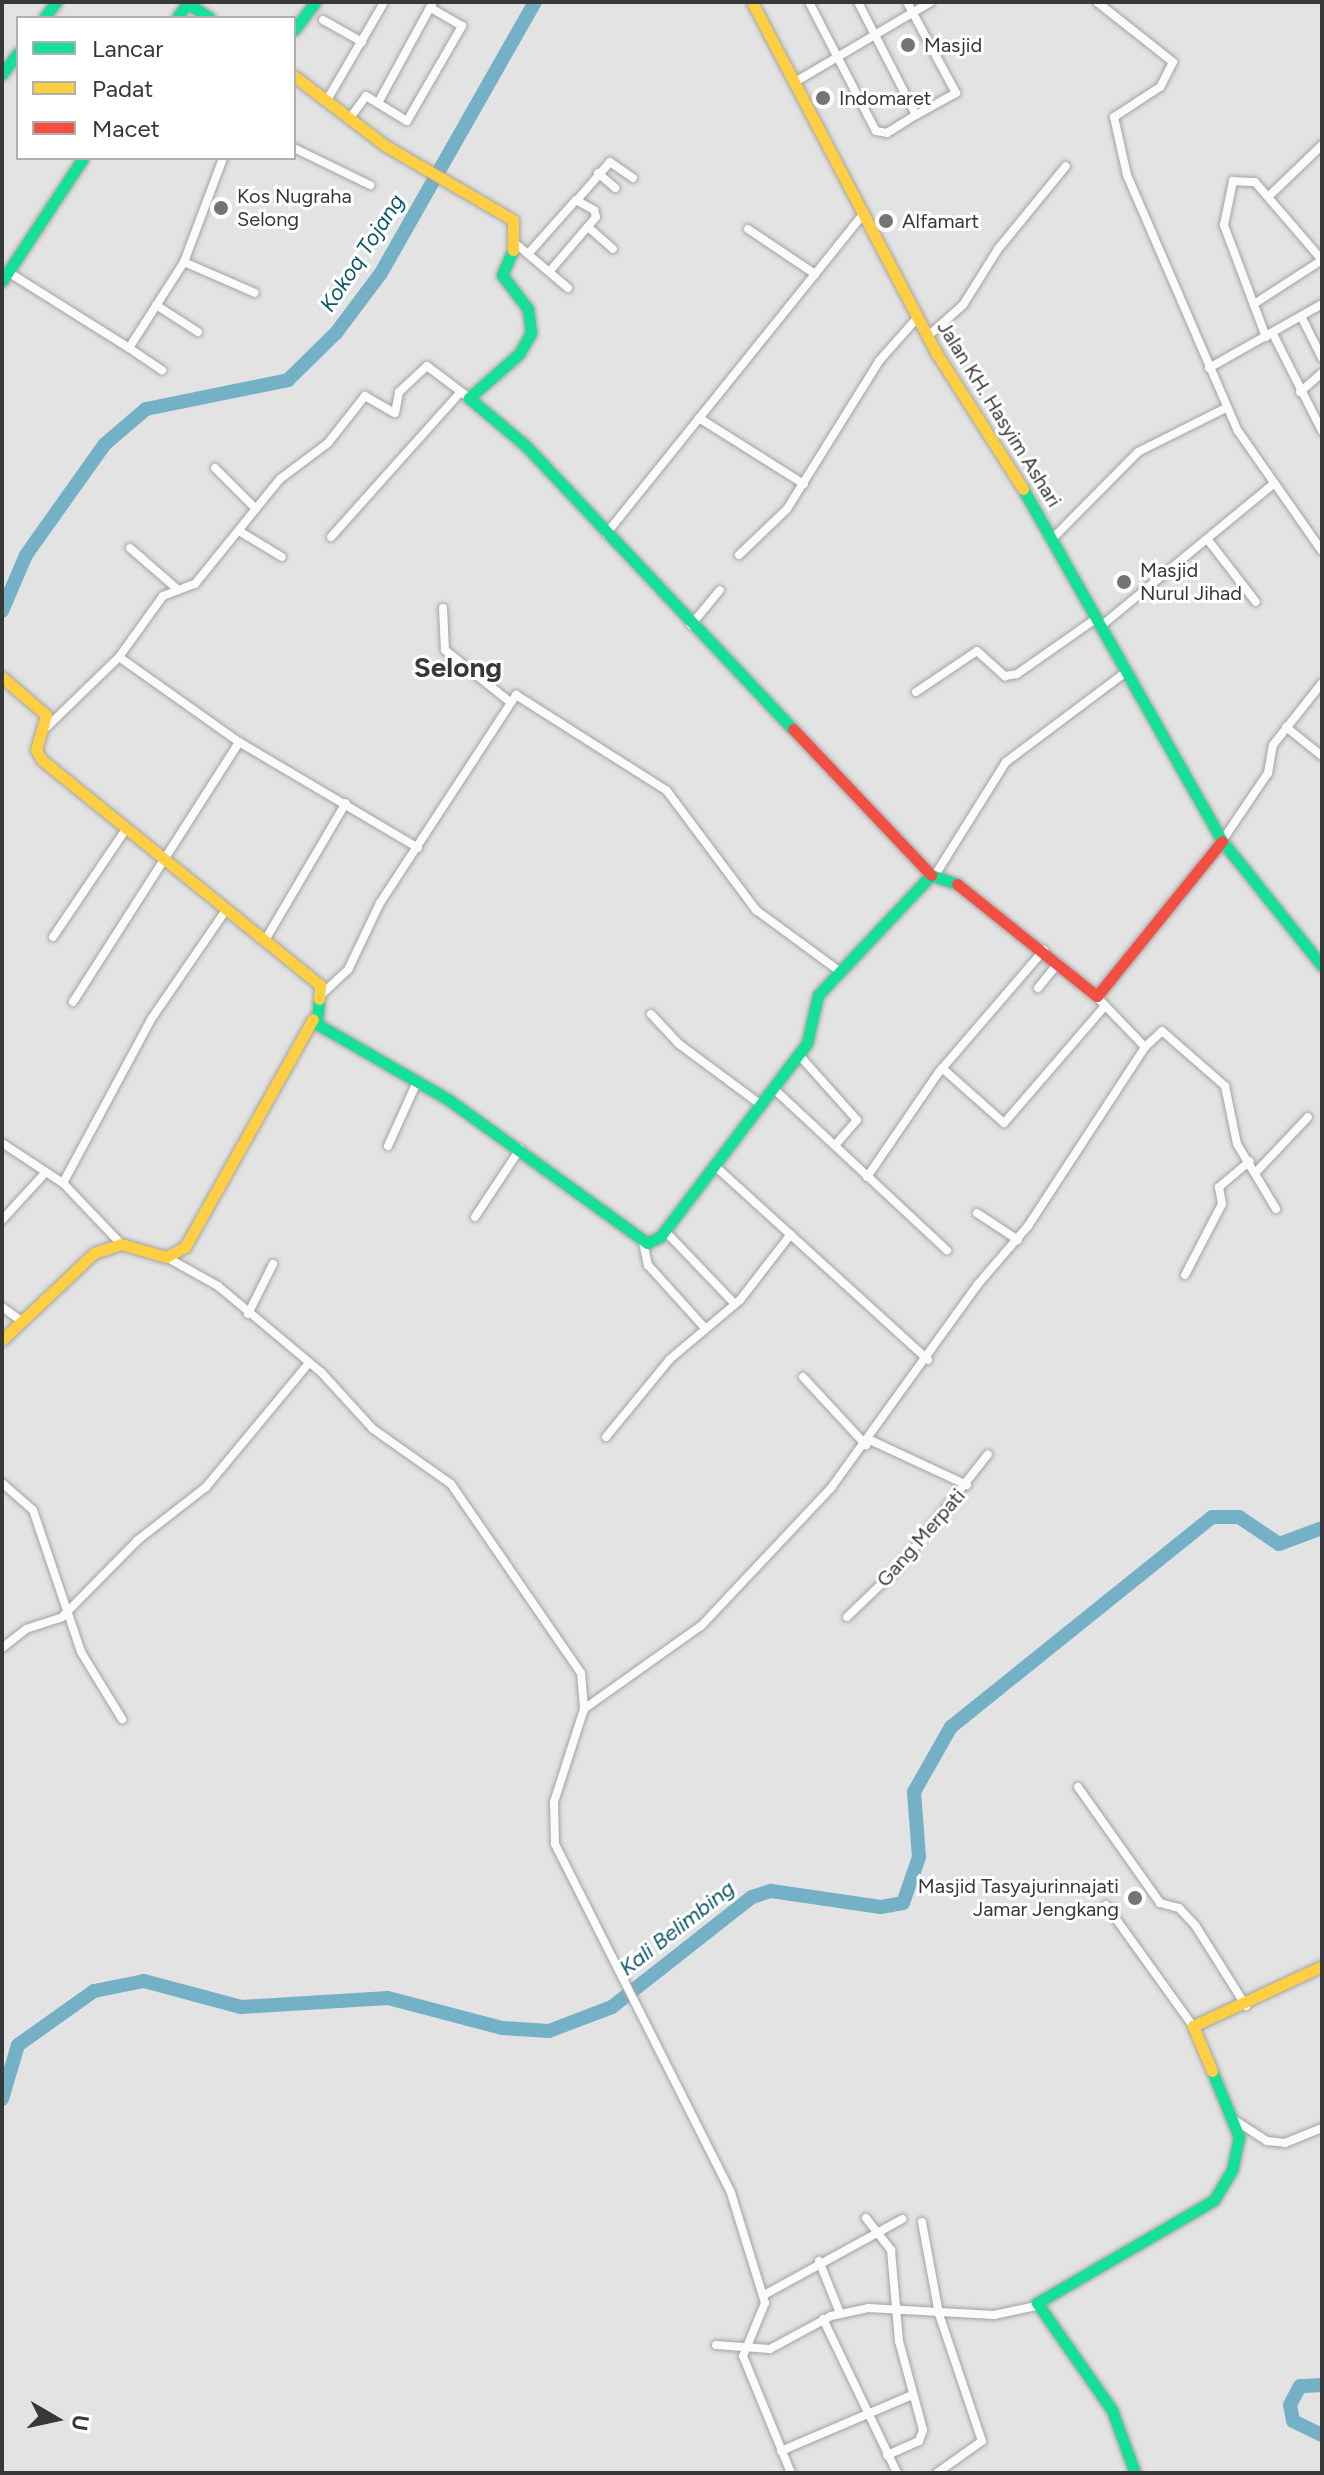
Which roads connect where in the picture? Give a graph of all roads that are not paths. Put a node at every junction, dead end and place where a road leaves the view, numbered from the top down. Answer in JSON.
{"nodes":[{"id":1,"x":188,"y":2,"type":"edge"},
{"id":2,"x":315,"y":2,"type":"edge"},
{"id":3,"x":752,"y":2,"type":"edge"},
{"id":4,"x":809,"y":2,"type":"edge"},
{"id":5,"x":858,"y":2,"type":"edge"},
{"id":6,"x":907,"y":2,"type":"edge"},
{"id":7,"x":931,"y":2,"type":"edge"},
{"id":8,"x":1097,"y":2,"type":"edge"},
{"id":9,"x":383,"y":4,"type":"dead end"},
{"id":10,"x":432,"y":5,"type":"edge"},
{"id":11,"x":914,"y":15,"type":"junction"},
{"id":12,"x":207,"y":16,"type":"edge"},
{"id":13,"x":323,"y":20,"type":"dead end"},
{"id":14,"x":296,"y":27,"type":"edge"},
{"id":15,"x":877,"y":37,"type":"junction"},
{"id":16,"x":362,"y":42,"type":"junction"},
{"id":17,"x":16,"y":56,"type":"edge"},
{"id":18,"x":837,"y":59,"type":"junction"},
{"id":19,"x":2,"y":74,"type":"edge"},
{"id":20,"x":296,"y":77,"type":"edge"},
{"id":21,"x":795,"y":82,"type":"junction"},
{"id":22,"x":327,"y":100,"type":"junction"},
{"id":23,"x":378,"y":103,"type":"junction"},
{"id":24,"x":916,"y":115,"type":"junction"},
{"id":25,"x":350,"y":118,"type":"junction"},
{"id":26,"x":1322,"y":145,"type":"edge"},
{"id":27,"x":296,"y":149,"type":"edge"},
{"id":28,"x":82,"y":160,"type":"edge"},
{"id":29,"x":222,"y":160,"type":"edge"},
{"id":30,"x":1066,"y":166,"type":"dead end"},
{"id":31,"x":598,"y":173,"type":"junction"},
{"id":32,"x":633,"y":178,"type":"dead end"},
{"id":33,"x":370,"y":185,"type":"dead end"},
{"id":34,"x":615,"y":188,"type":"dead end"},
{"id":35,"x":1268,"y":197,"type":"junction"},
{"id":36,"x":578,"y":199,"type":"junction"},
{"id":37,"x":863,"y":214,"type":"junction"},
{"id":38,"x":588,"y":227,"type":"junction"},
{"id":39,"x":748,"y":229,"type":"dead end"},
{"id":40,"x":516,"y":244,"type":"junction"},
{"id":41,"x":613,"y":249,"type":"dead end"},
{"id":42,"x":528,"y":254,"type":"junction"},
{"id":43,"x":1322,"y":260,"type":"edge"},
{"id":44,"x":184,"y":262,"type":"junction"},
{"id":45,"x":549,"y":272,"type":"junction"},
{"id":46,"x":815,"y":274,"type":"junction"},
{"id":47,"x":3,"y":279,"type":"edge"},
{"id":48,"x":568,"y":288,"type":"dead end"},
{"id":49,"x":255,"y":293,"type":"dead end"},
{"id":50,"x":1254,"y":304,"type":"junction"},
{"id":51,"x":156,"y":305,"type":"junction"},
{"id":52,"x":1320,"y":308,"type":"edge"},
{"id":53,"x":1301,"y":316,"type":"junction"},
{"id":54,"x":918,"y":317,"type":"junction"},
{"id":55,"x":198,"y":332,"type":"dead end"},
{"id":56,"x":928,"y":336,"type":"junction"},
{"id":57,"x":1269,"y":336,"type":"junction"},
{"id":58,"x":129,"y":348,"type":"junction"},
{"id":59,"x":1322,"y":358,"type":"edge"},
{"id":60,"x":1209,"y":368,"type":"junction"},
{"id":61,"x":162,"y":370,"type":"dead end"},
{"id":62,"x":1322,"y":373,"type":"edge"},
{"id":63,"x":1300,"y":392,"type":"junction"},
{"id":64,"x":464,"y":395,"type":"junction"},
{"id":65,"x":1226,"y":408,"type":"junction"},
{"id":66,"x":699,"y":418,"type":"junction"},
{"id":67,"x":1322,"y":431,"type":"edge"},
{"id":68,"x":215,"y":468,"type":"dead end"},
{"id":69,"x":804,"y":484,"type":"junction"},
{"id":70,"x":1272,"y":485,"type":"junction"},
{"id":71,"x":256,"y":509,"type":"junction"},
{"id":72,"x":239,"y":531,"type":"junction"},
{"id":73,"x":604,"y":536,"type":"junction"},
{"id":74,"x":331,"y":537,"type":"dead end"},
{"id":75,"x":1053,"y":538,"type":"junction"},
{"id":76,"x":1208,"y":540,"type":"junction"},
{"id":77,"x":130,"y":548,"type":"dead end"},
{"id":78,"x":1322,"y":551,"type":"edge"},
{"id":79,"x":739,"y":555,"type":"dead end"},
{"id":80,"x":282,"y":557,"type":"dead end"},
{"id":81,"x":175,"y":587,"type":"junction"},
{"id":82,"x":720,"y":590,"type":"dead end"},
{"id":83,"x":1256,"y":602,"type":"dead end"},
{"id":84,"x":443,"y":608,"type":"dead end"},
{"id":85,"x":1099,"y":622,"type":"junction"},
{"id":86,"x":691,"y":625,"type":"junction"},
{"id":87,"x":119,"y":657,"type":"junction"},
{"id":88,"x":1126,"y":672,"type":"junction"},
{"id":89,"x":2,"y":677,"type":"edge"},
{"id":90,"x":1322,"y":683,"type":"edge"},
{"id":91,"x":916,"y":692,"type":"dead end"},
{"id":92,"x":509,"y":701,"type":"junction"},
{"id":93,"x":47,"y":727,"type":"junction"},
{"id":94,"x":1286,"y":727,"type":"junction"},
{"id":95,"x":239,"y":742,"type":"junction"},
{"id":96,"x":1322,"y":756,"type":"edge"},
{"id":97,"x":346,"y":803,"type":"junction"},
{"id":98,"x":126,"y":829,"type":"junction"},
{"id":99,"x":1222,"y":841,"type":"junction"},
{"id":100,"x":418,"y":848,"type":"junction"},
{"id":101,"x":159,"y":857,"type":"junction"},
{"id":102,"x":934,"y":874,"type":"junction"},
{"id":103,"x":224,"y":913,"type":"junction"},
{"id":104,"x":53,"y":937,"type":"dead end"},
{"id":105,"x":264,"y":943,"type":"junction"},
{"id":106,"x":1044,"y":950,"type":"junction"},
{"id":107,"x":1058,"y":963,"type":"junction"},
{"id":108,"x":1322,"y":966,"type":"edge"},
{"id":109,"x":839,"y":971,"type":"junction"},
{"id":110,"x":1038,"y":988,"type":"dead end"},
{"id":111,"x":323,"y":993,"type":"junction"},
{"id":112,"x":1096,"y":996,"type":"junction"},
{"id":113,"x":73,"y":1002,"type":"dead end"},
{"id":114,"x":1105,"y":1006,"type":"junction"},
{"id":115,"x":651,"y":1014,"type":"dead end"},
{"id":116,"x":313,"y":1019,"type":"junction"},
{"id":117,"x":1145,"y":1047,"type":"junction"},
{"id":118,"x":799,"y":1055,"type":"junction"},
{"id":119,"x":942,"y":1068,"type":"junction"},
{"id":120,"x":417,"y":1082,"type":"junction"},
{"id":121,"x":773,"y":1088,"type":"junction"},
{"id":122,"x":761,"y":1105,"type":"junction"},
{"id":123,"x":1308,"y":1117,"type":"dead end"},
{"id":124,"x":2,"y":1143,"type":"edge"},
{"id":125,"x":836,"y":1144,"type":"junction"},
{"id":126,"x":388,"y":1146,"type":"dead end"},
{"id":127,"x":520,"y":1149,"type":"junction"},
{"id":128,"x":1250,"y":1161,"type":"junction"},
{"id":129,"x":715,"y":1166,"type":"junction"},
{"id":130,"x":1257,"y":1171,"type":"junction"},
{"id":131,"x":46,"y":1172,"type":"junction"},
{"id":132,"x":867,"y":1177,"type":"junction"},
{"id":133,"x":63,"y":1183,"type":"junction"},
{"id":134,"x":1276,"y":1209,"type":"dead end"},
{"id":135,"x":977,"y":1213,"type":"dead end"},
{"id":136,"x":475,"y":1217,"type":"dead end"},
{"id":137,"x":2,"y":1220,"type":"edge"},
{"id":138,"x":665,"y":1231,"type":"junction"},
{"id":139,"x":791,"y":1234,"type":"junction"},
{"id":140,"x":1018,"y":1240,"type":"junction"},
{"id":141,"x":643,"y":1242,"type":"junction"},
{"id":142,"x":121,"y":1244,"type":"junction"},
{"id":143,"x":947,"y":1250,"type":"dead end"},
{"id":144,"x":166,"y":1257,"type":"junction"},
{"id":145,"x":273,"y":1264,"type":"dead end"},
{"id":146,"x":1185,"y":1275,"type":"dead end"},
{"id":147,"x":735,"y":1304,"type":"junction"},
{"id":148,"x":2,"y":1307,"type":"edge"},
{"id":149,"x":248,"y":1314,"type":"junction"},
{"id":150,"x":21,"y":1321,"type":"junction"},
{"id":151,"x":705,"y":1328,"type":"junction"},
{"id":152,"x":2,"y":1340,"type":"edge"},
{"id":153,"x":928,"y":1360,"type":"junction"},
{"id":154,"x":309,"y":1363,"type":"junction"},
{"id":155,"x":803,"y":1377,"type":"dead end"},
{"id":156,"x":606,"y":1437,"type":"dead end"},
{"id":157,"x":868,"y":1442,"type":"junction"},
{"id":158,"x":988,"y":1454,"type":"dead end"},
{"id":159,"x":2,"y":1483,"type":"edge"},
{"id":160,"x":967,"y":1485,"type":"junction"},
{"id":161,"x":66,"y":1613,"type":"junction"},
{"id":162,"x":847,"y":1617,"type":"dead end"},
{"id":163,"x":2,"y":1648,"type":"edge"},
{"id":164,"x":584,"y":1709,"type":"junction"},
{"id":165,"x":122,"y":1719,"type":"dead end"},
{"id":166,"x":1078,"y":1787,"type":"dead end"},
{"id":167,"x":1106,"y":1905,"type":"dead end"},
{"id":168,"x":1322,"y":1966,"type":"edge"},
{"id":169,"x":1246,"y":2007,"type":"junction"},
{"id":170,"x":1193,"y":2026,"type":"junction"},
{"id":171,"x":1236,"y":2121,"type":"junction"},
{"id":172,"x":1322,"y":2128,"type":"edge"},
{"id":173,"x":866,"y":2218,"type":"dead end"},
{"id":174,"x":902,"y":2219,"type":"dead end"},
{"id":175,"x":922,"y":2222,"type":"dead end"},
{"id":176,"x":881,"y":2231,"type":"junction"},
{"id":177,"x":819,"y":2261,"type":"junction"},
{"id":178,"x":764,"y":2295,"type":"junction"},
{"id":179,"x":1036,"y":2306,"type":"junction"},
{"id":180,"x":898,"y":2309,"type":"junction"},
{"id":181,"x":840,"y":2313,"type":"junction"},
{"id":182,"x":939,"y":2314,"type":"junction"},
{"id":183,"x":823,"y":2319,"type":"junction"},
{"id":184,"x":716,"y":2345,"type":"dead end"},
{"id":185,"x":743,"y":2350,"type":"junction"},
{"id":186,"x":912,"y":2395,"type":"junction"},
{"id":187,"x":868,"y":2418,"type":"junction"},
{"id":188,"x":781,"y":2451,"type":"junction"},
{"id":189,"x":887,"y":2455,"type":"junction"},
{"id":190,"x":791,"y":2473,"type":"edge"},
{"id":191,"x":897,"y":2473,"type":"edge"},
{"id":192,"x":937,"y":2473,"type":"edge"},
{"id":193,"x":1135,"y":2473,"type":"edge"}],
"edges":[{"from":1,"to":12,"type":"street"},
{"from":2,"to":14,"type":"street"},
{"from":3,"to":21,"type":"street","name":"Jalan KH. Hasyim Ashari"},
{"from":4,"to":18,"type":"street"},
{"from":5,"to":15,"type":"street"},
{"from":6,"to":11,"type":"street"},
{"from":7,"to":11,"type":"street"},
{"from":8,"to":60,"type":"street"},
{"from":9,"to":16,"type":"street"},
{"from":10,"to":23,"type":"street"},
{"from":10,"to":23,"type":"street"},
{"from":11,"to":15,"type":"street"},
{"from":11,"to":24,"type":"street"},
{"from":13,"to":16,"type":"street"},
{"from":15,"to":18,"type":"street"},
{"from":15,"to":24,"type":"street"},
{"from":16,"to":22,"type":"street"},
{"from":17,"to":19,"type":"street"},
{"from":18,"to":21,"type":"street"},
{"from":18,"to":24,"type":"street"},
{"from":20,"to":22,"type":"street"},
{"from":21,"to":37,"type":"street","name":"Jalan KH. Hasyim Ashari"},
{"from":22,"to":25,"type":"street"},
{"from":23,"to":25,"type":"street"},
{"from":25,"to":40,"type":"street"},
{"from":26,"to":35,"type":"street"},
{"from":27,"to":33,"type":"street"},
{"from":28,"to":47,"type":"street"},
{"from":29,"to":44,"type":"street"},
{"from":30,"to":56,"type":"street"},
{"from":31,"to":32,"type":"street"},
{"from":31,"to":34,"type":"street"},
{"from":31,"to":36,"type":"street"},
{"from":35,"to":43,"type":"street"},
{"from":35,"to":50,"type":"street"},
{"from":36,"to":38,"type":"street"},
{"from":36,"to":42,"type":"street"},
{"from":37,"to":46,"type":"street"},
{"from":37,"to":54,"type":"street","name":"Jalan KH. Hasyim Ashari"},
{"from":38,"to":41,"type":"street"},
{"from":38,"to":45,"type":"street"},
{"from":39,"to":46,"type":"street"},
{"from":40,"to":42,"type":"street"},
{"from":40,"to":64,"type":"street"},
{"from":42,"to":45,"type":"street"},
{"from":43,"to":50,"type":"street"},
{"from":44,"to":49,"type":"street"},
{"from":44,"to":51,"type":"street"},
{"from":45,"to":48,"type":"street"},
{"from":46,"to":66,"type":"street"},
{"from":47,"to":58,"type":"street"},
{"from":50,"to":57,"type":"street"},
{"from":51,"to":55,"type":"street"},
{"from":51,"to":58,"type":"street"},
{"from":52,"to":53,"type":"street"},
{"from":53,"to":57,"type":"street"},
{"from":53,"to":59,"type":"street"},
{"from":54,"to":56,"type":"street","name":"Jalan KH. Hasyim Ashari"},
{"from":54,"to":69,"type":"street"},
{"from":56,"to":75,"type":"street","name":"Jalan KH. Hasyim Ashari"},
{"from":57,"to":60,"type":"street"},
{"from":57,"to":63,"type":"street"},
{"from":58,"to":61,"type":"street"},
{"from":60,"to":65,"type":"street"},
{"from":62,"to":63,"type":"street"},
{"from":63,"to":67,"type":"street"},
{"from":64,"to":71,"type":"street"},
{"from":64,"to":73,"type":"street"},
{"from":64,"to":74,"type":"street"},
{"from":65,"to":70,"type":"street"},
{"from":65,"to":75,"type":"street"},
{"from":66,"to":69,"type":"street"},
{"from":66,"to":73,"type":"street"},
{"from":68,"to":71,"type":"street"},
{"from":69,"to":79,"type":"street"},
{"from":70,"to":76,"type":"street"},
{"from":70,"to":78,"type":"street"},
{"from":71,"to":72,"type":"street"},
{"from":72,"to":80,"type":"street"},
{"from":72,"to":81,"type":"street"},
{"from":73,"to":86,"type":"street"},
{"from":75,"to":85,"type":"street","name":"Jalan KH. Hasyim Ashari"},
{"from":76,"to":83,"type":"street"},
{"from":76,"to":85,"type":"street"},
{"from":77,"to":81,"type":"street"},
{"from":81,"to":87,"type":"street"},
{"from":82,"to":86,"type":"street"},
{"from":84,"to":92,"type":"street"},
{"from":85,"to":88,"type":"street","name":"Jalan KH. Hasyim Ashari"},
{"from":85,"to":91,"type":"street"},
{"from":86,"to":102,"type":"street"},
{"from":87,"to":93,"type":"street"},
{"from":87,"to":95,"type":"street"},
{"from":88,"to":99,"type":"street","name":"Jalan KH. Hasyim Ashari"},
{"from":88,"to":102,"type":"street"},
{"from":89,"to":93,"type":"street"},
{"from":90,"to":94,"type":"street"},
{"from":92,"to":100,"type":"street"},
{"from":92,"to":109,"type":"street"},
{"from":93,"to":98,"type":"street"},
{"from":94,"to":96,"type":"street"},
{"from":94,"to":99,"type":"street"},
{"from":95,"to":97,"type":"street"},
{"from":95,"to":101,"type":"street"},
{"from":97,"to":100,"type":"street"},
{"from":97,"to":105,"type":"street"},
{"from":98,"to":101,"type":"street"},
{"from":98,"to":104,"type":"street"},
{"from":99,"to":108,"type":"street","name":"Jalan KH. Hasyim Ashari"},
{"from":99,"to":112,"type":"street"},
{"from":100,"to":111,"type":"street"},
{"from":101,"to":103,"type":"street"},
{"from":101,"to":113,"type":"street"},
{"from":102,"to":106,"type":"street"},
{"from":102,"to":109,"type":"street"},
{"from":103,"to":105,"type":"street"},
{"from":103,"to":133,"type":"street"},
{"from":105,"to":111,"type":"street"},
{"from":106,"to":107,"type":"street"},
{"from":106,"to":119,"type":"street"},
{"from":107,"to":110,"type":"street"},
{"from":107,"to":112,"type":"street"},
{"from":109,"to":118,"type":"street"},
{"from":111,"to":116,"type":"street"},
{"from":112,"to":114,"type":"street"},
{"from":114,"to":117,"type":"street"},
{"from":114,"to":119,"type":"street"},
{"from":115,"to":122,"type":"street"},
{"from":116,"to":120,"type":"street"},
{"from":116,"to":144,"type":"street"},
{"from":117,"to":128,"type":"street"},
{"from":117,"to":140,"type":"street"},
{"from":118,"to":121,"type":"street"},
{"from":118,"to":125,"type":"street"},
{"from":119,"to":132,"type":"street"},
{"from":120,"to":126,"type":"street"},
{"from":120,"to":127,"type":"street"},
{"from":121,"to":122,"type":"street"},
{"from":121,"to":125,"type":"street"},
{"from":122,"to":129,"type":"street"},
{"from":123,"to":130,"type":"street"},
{"from":124,"to":131,"type":"street"},
{"from":125,"to":132,"type":"street"},
{"from":127,"to":136,"type":"street"},
{"from":127,"to":141,"type":"street"},
{"from":128,"to":130,"type":"street"},
{"from":128,"to":146,"type":"street"},
{"from":129,"to":138,"type":"street"},
{"from":129,"to":139,"type":"street"},
{"from":130,"to":134,"type":"street"},
{"from":131,"to":133,"type":"street"},
{"from":131,"to":137,"type":"street"},
{"from":132,"to":143,"type":"street"},
{"from":133,"to":142,"type":"street"},
{"from":135,"to":140,"type":"street"},
{"from":138,"to":141,"type":"street"},
{"from":138,"to":147,"type":"street"},
{"from":139,"to":147,"type":"street"},
{"from":139,"to":153,"type":"street"},
{"from":140,"to":153,"type":"street"},
{"from":141,"to":151,"type":"street"},
{"from":142,"to":144,"type":"street"},
{"from":142,"to":150,"type":"street"},
{"from":144,"to":149,"type":"street"},
{"from":145,"to":149,"type":"street"},
{"from":147,"to":151,"type":"street"},
{"from":148,"to":150,"type":"street"},
{"from":149,"to":154,"type":"street"},
{"from":150,"to":152,"type":"street"},
{"from":151,"to":156,"type":"street"},
{"from":153,"to":157,"type":"street"},
{"from":154,"to":161,"type":"street"},
{"from":154,"to":164,"type":"street"},
{"from":155,"to":157,"type":"street"},
{"from":157,"to":160,"type":"street"},
{"from":157,"to":164,"type":"street"},
{"from":158,"to":160,"type":"street","name":"Gang Merpati"},
{"from":159,"to":161,"type":"street"},
{"from":160,"to":162,"type":"street","name":"Gang Merpati"},
{"from":161,"to":163,"type":"street"},
{"from":161,"to":165,"type":"street"},
{"from":164,"to":178,"type":"street"},
{"from":166,"to":169,"type":"street"},
{"from":167,"to":170,"type":"street"},
{"from":168,"to":169,"type":"street"},
{"from":169,"to":170,"type":"street"},
{"from":170,"to":171,"type":"street"},
{"from":171,"to":172,"type":"street"},
{"from":171,"to":179,"type":"street"},
{"from":173,"to":176,"type":"street"},
{"from":174,"to":176,"type":"street"},
{"from":175,"to":182,"type":"street"},
{"from":176,"to":177,"type":"street"},
{"from":176,"to":180,"type":"street"},
{"from":177,"to":178,"type":"street"},
{"from":177,"to":181,"type":"street"},
{"from":178,"to":185,"type":"street"},
{"from":179,"to":182,"type":"street"},
{"from":179,"to":193,"type":"street"},
{"from":180,"to":181,"type":"street"},
{"from":180,"to":182,"type":"street"},
{"from":180,"to":186,"type":"street"},
{"from":181,"to":183,"type":"street"},
{"from":182,"to":192,"type":"street"},
{"from":183,"to":185,"type":"street"},
{"from":183,"to":187,"type":"street"},
{"from":184,"to":185,"type":"street"},
{"from":185,"to":188,"type":"street"},
{"from":186,"to":187,"type":"street"},
{"from":186,"to":189,"type":"street"},
{"from":187,"to":188,"type":"street"},
{"from":187,"to":189,"type":"street"},
{"from":188,"to":190,"type":"street"},
{"from":189,"to":191,"type":"street"}]}
